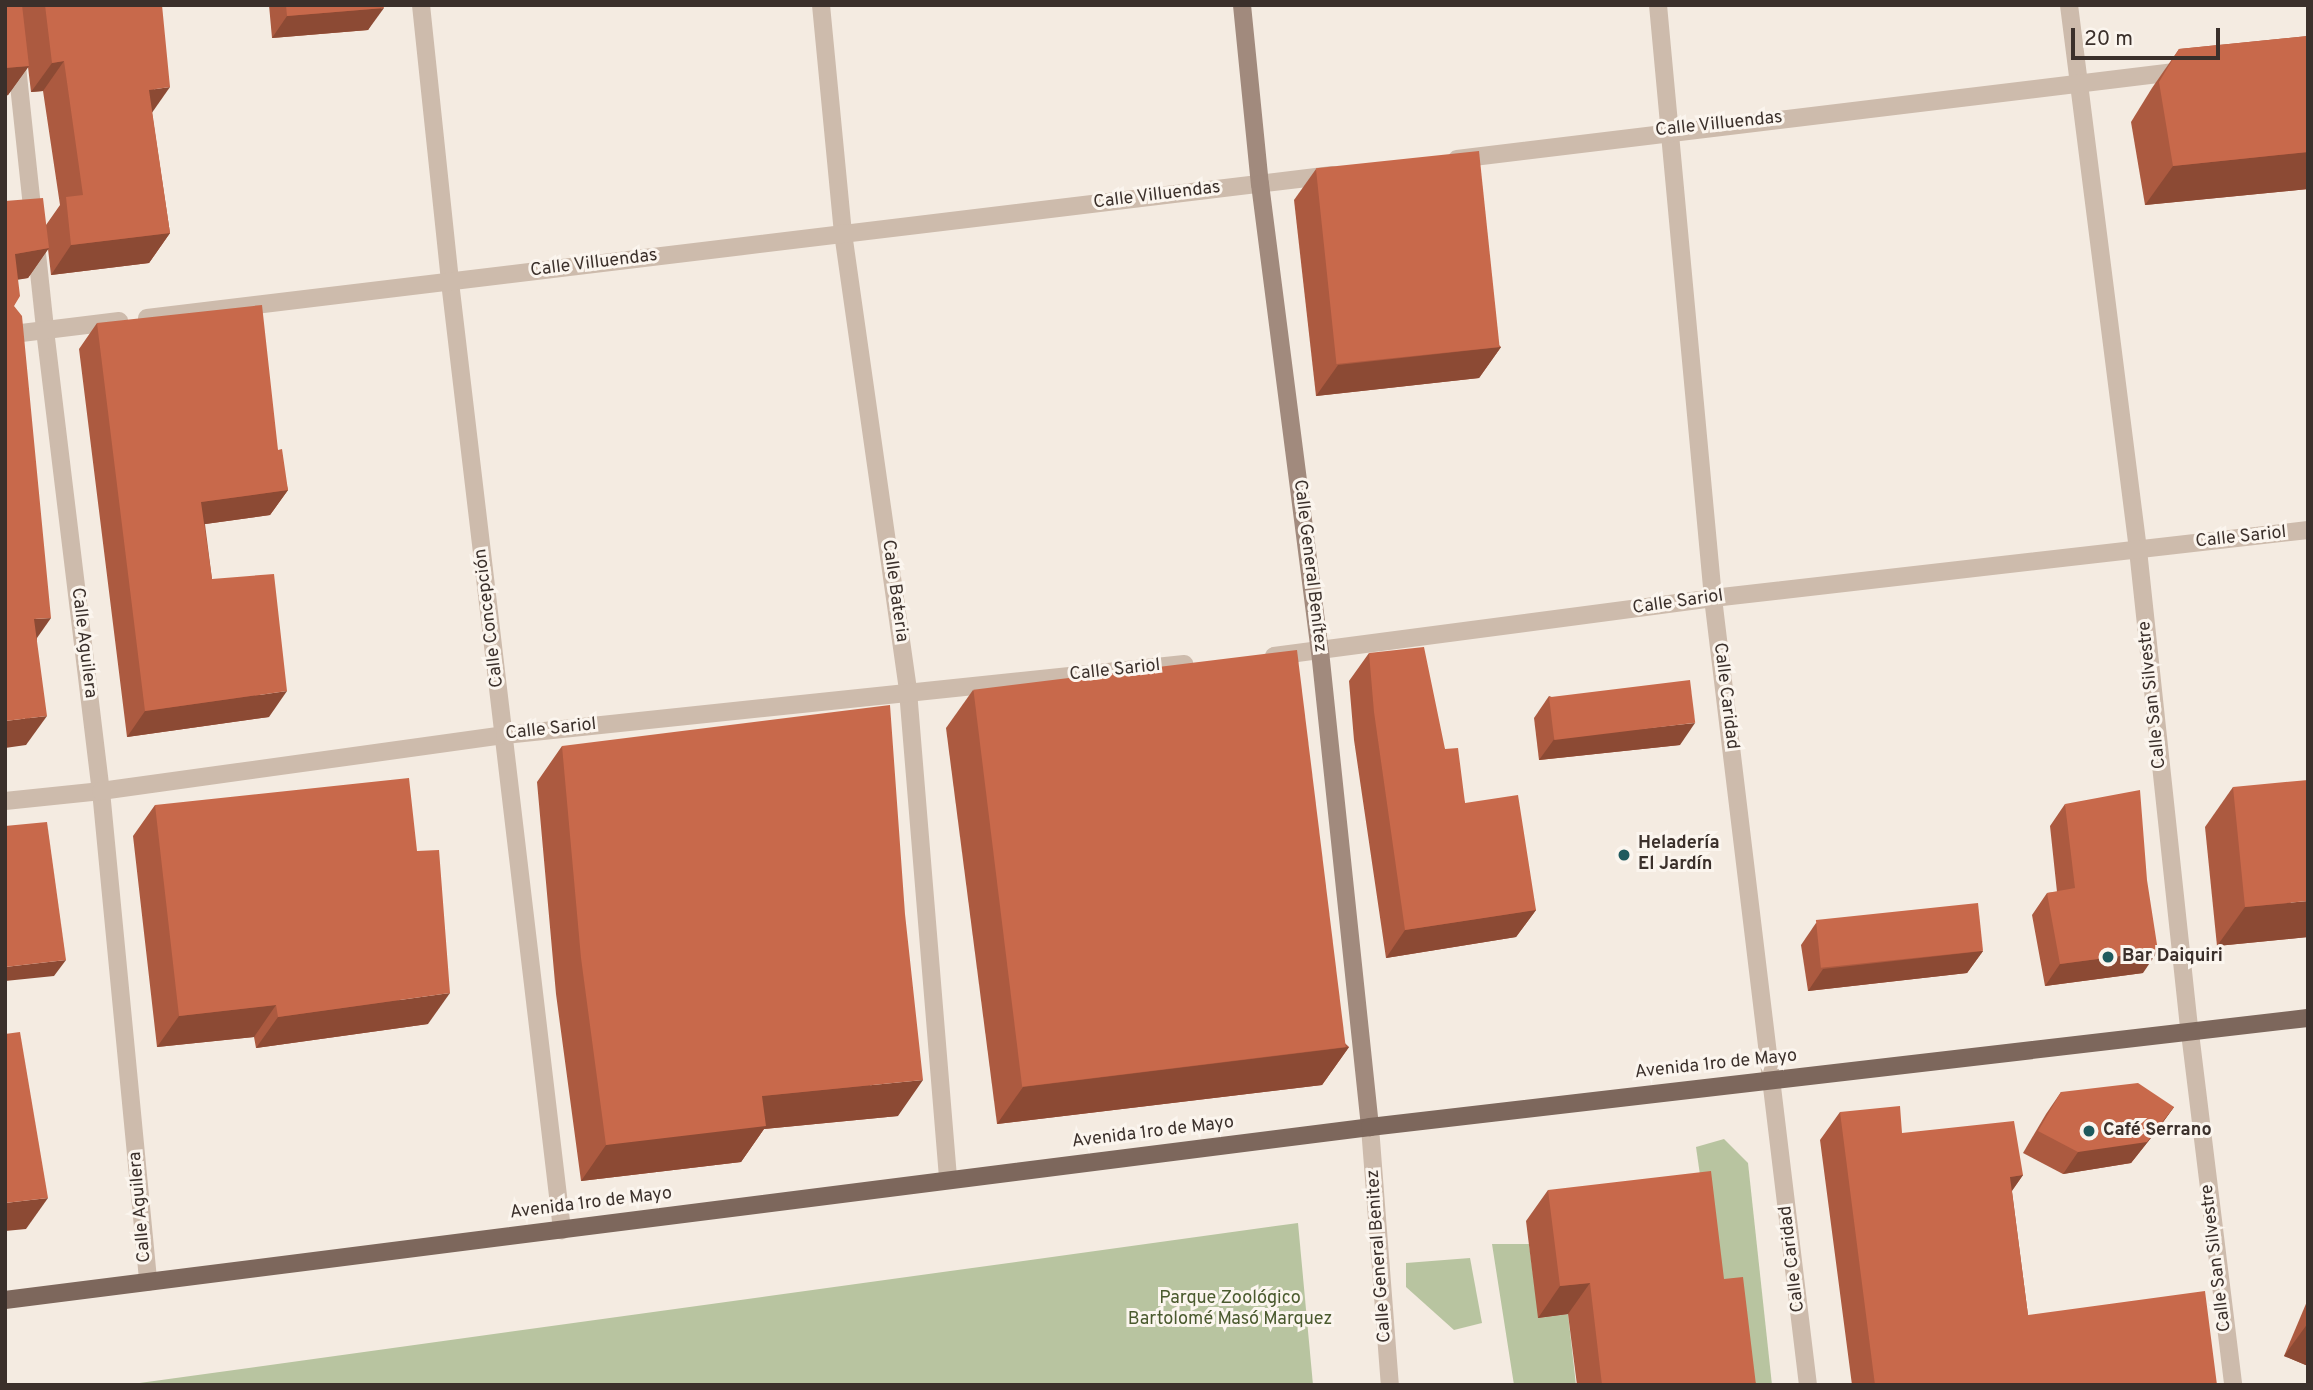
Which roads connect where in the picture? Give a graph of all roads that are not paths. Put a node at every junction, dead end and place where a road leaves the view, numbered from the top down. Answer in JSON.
{"nodes":[{"id":1,"x":421,"y":5,"type":"edge"},
{"id":2,"x":821,"y":5,"type":"edge"},
{"id":3,"x":1242,"y":5,"type":"edge"},
{"id":4,"x":1658,"y":5,"type":"edge"},
{"id":5,"x":2069,"y":5,"type":"edge"},
{"id":6,"x":13,"y":32,"type":"edge"},
{"id":7,"x":2200,"y":69,"type":"edge"},
{"id":8,"x":2079,"y":86,"type":"junction"},
{"id":9,"x":1668,"y":131,"type":"junction"},
{"id":10,"x":1437,"y":161,"type":"edge"},
{"id":11,"x":1356,"y":172,"type":"edge"},
{"id":12,"x":1260,"y":184,"type":"junction"},
{"id":13,"x":843,"y":233,"type":"junction"},
{"id":14,"x":450,"y":282,"type":"junction"},
{"id":15,"x":45,"y":330,"type":"junction"},
{"id":16,"x":5,"y":335,"type":"edge"},
{"id":17,"x":2308,"y":530,"type":"edge"},
{"id":18,"x":2138,"y":550,"type":"junction"},
{"id":19,"x":1713,"y":598,"type":"junction"},
{"id":20,"x":1320,"y":651,"type":"junction"},
{"id":21,"x":1252,"y":658,"type":"edge"},
{"id":22,"x":1197,"y":663,"type":"edge"},
{"id":23,"x":908,"y":691,"type":"junction"},
{"id":24,"x":505,"y":735,"type":"junction"},
{"id":25,"x":102,"y":791,"type":"junction"},
{"id":26,"x":5,"y":801,"type":"edge"},
{"id":27,"x":2308,"y":1018,"type":"edge"},
{"id":28,"x":2189,"y":1033,"type":"junction"},
{"id":29,"x":1772,"y":1080,"type":"junction"},
{"id":30,"x":1370,"y":1127,"type":"junction"},
{"id":31,"x":948,"y":1179,"type":"junction"},
{"id":32,"x":562,"y":1230,"type":"junction"},
{"id":33,"x":148,"y":1282,"type":"junction"},
{"id":34,"x":5,"y":1300,"type":"edge"},
{"id":35,"x":1390,"y":1385,"type":"edge"},
{"id":36,"x":1808,"y":1385,"type":"edge"},
{"id":37,"x":2233,"y":1385,"type":"edge"}],
"edges":[{"from":1,"to":14,"type":"street","name":"Calle Concepción"},
{"from":2,"to":13,"type":"street","name":"Calle Bateria"},
{"from":3,"to":12,"type":"street","name":"Calle General Benítez"},
{"from":4,"to":9,"type":"street","name":"Calle Caridad"},
{"from":5,"to":8,"type":"street","name":"Calle San Silvestre"},
{"from":6,"to":15,"type":"street","name":"Calle Aguilera"},
{"from":7,"to":8,"type":"street","name":"Calle Villuendas"},
{"from":8,"to":9,"type":"street","name":"Calle Villuendas"},
{"from":8,"to":18,"type":"street","name":"Calle San Silvestre"},
{"from":9,"to":10,"type":"street","name":"Calle Villuendas"},
{"from":9,"to":19,"type":"street","name":"Calle Caridad"},
{"from":11,"to":12,"type":"street","name":"Calle Villuendas"},
{"from":12,"to":13,"type":"street","name":"Calle Villuendas"},
{"from":12,"to":20,"type":"street","name":"Calle General Benítez"},
{"from":13,"to":14,"type":"street","name":"Calle Villuendas"},
{"from":13,"to":23,"type":"street","name":"Calle Bateria"},
{"from":14,"to":15,"type":"street","name":"Calle Villuendas"},
{"from":14,"to":24,"type":"street","name":"Calle Concepción"},
{"from":15,"to":16,"type":"street","name":"Calle Villuendas"},
{"from":15,"to":25,"type":"street","name":"Calle Aguilera"},
{"from":17,"to":18,"type":"street","name":"Calle Sariol"},
{"from":18,"to":19,"type":"street","name":"Calle Sariol"},
{"from":18,"to":28,"type":"street","name":"Calle San Silvestre"},
{"from":19,"to":20,"type":"street","name":"Calle Sariol"},
{"from":19,"to":29,"type":"street","name":"Calle Caridad"},
{"from":20,"to":21,"type":"street","name":"Calle Sariol"},
{"from":20,"to":30,"type":"street","name":"Calle General Benítez"},
{"from":22,"to":23,"type":"street","name":"Calle Sariol"},
{"from":23,"to":24,"type":"street","name":"Calle Sariol"},
{"from":23,"to":31,"type":"street","name":"Calle Bateria"},
{"from":24,"to":25,"type":"street","name":"Calle Sariol"},
{"from":24,"to":32,"type":"street","name":"Calle Concepción"},
{"from":25,"to":26,"type":"street","name":"Calle Sariol"},
{"from":25,"to":33,"type":"street","name":"Calle Aguilera"},
{"from":27,"to":28,"type":"main road","name":"Avenida 1ro de Mayo"},
{"from":28,"to":29,"type":"main road","name":"Avenida 1ro de Mayo"},
{"from":28,"to":37,"type":"street","name":"Calle San Silvestre"},
{"from":29,"to":30,"type":"main road","name":"Avenida 1ro de Mayo"},
{"from":29,"to":36,"type":"street","name":"Calle Caridad"},
{"from":30,"to":31,"type":"main road","name":"Avenida 1ro de Mayo"},
{"from":30,"to":35,"type":"street","name":"Calle General Benitez"},
{"from":31,"to":32,"type":"main road","name":"Avenida 1ro de Mayo"},
{"from":32,"to":33,"type":"main road","name":"Avenida 1ro de Mayo"},
{"from":33,"to":34,"type":"main road","name":"Avenida 1ro de Mayo"}]}
